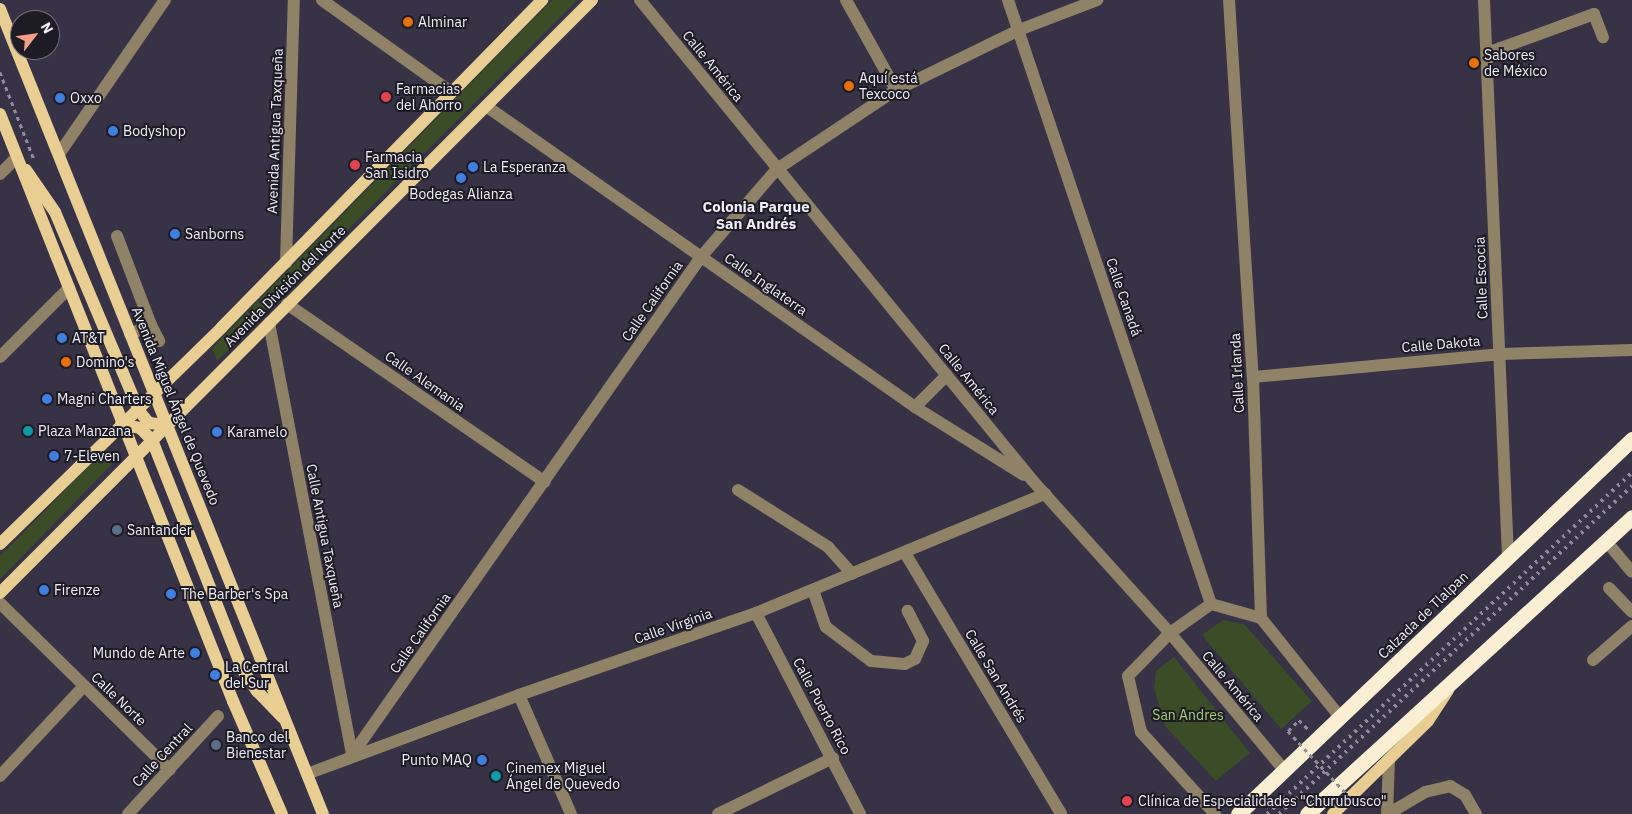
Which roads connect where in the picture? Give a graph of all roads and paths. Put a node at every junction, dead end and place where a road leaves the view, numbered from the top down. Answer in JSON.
{"nodes":[{"id":1,"x":165,"y":0,"type":"edge"},
{"id":2,"x":294,"y":0,"type":"edge"},
{"id":3,"x":322,"y":0,"type":"edge"},
{"id":4,"x":542,"y":0,"type":"edge"},
{"id":5,"x":592,"y":0,"type":"edge"},
{"id":6,"x":640,"y":0,"type":"edge"},
{"id":7,"x":846,"y":0,"type":"edge"},
{"id":8,"x":1008,"y":0,"type":"edge"},
{"id":9,"x":1098,"y":0,"type":"edge"},
{"id":10,"x":1229,"y":0,"type":"edge"},
{"id":11,"x":1484,"y":0,"type":"edge"},
{"id":12,"x":0,"y":9,"type":"edge"},
{"id":13,"x":1018,"y":30,"type":"junction"},
{"id":14,"x":1602,"y":36,"type":"dead end"},
{"id":15,"x":1487,"y":53,"type":"junction"},
{"id":16,"x":0,"y":72,"type":"edge"},
{"id":17,"x":896,"y":90,"type":"junction"},
{"id":18,"x":452,"y":92,"type":"junction"},
{"id":19,"x":486,"y":106,"type":"junction"},
{"id":20,"x":0,"y":114,"type":"edge"},
{"id":21,"x":59,"y":154,"type":"junction"},
{"id":22,"x":16,"y":158,"type":"junction"},
{"id":23,"x":37,"y":167,"type":"dead end"},
{"id":24,"x":778,"y":169,"type":"junction"},
{"id":25,"x":0,"y":174,"type":"edge"},
{"id":26,"x":117,"y":236,"type":"dead end"},
{"id":27,"x":700,"y":257,"type":"junction"},
{"id":28,"x":286,"y":263,"type":"junction"},
{"id":29,"x":69,"y":288,"type":"junction"},
{"id":30,"x":287,"y":304,"type":"junction"},
{"id":31,"x":269,"y":323,"type":"junction"},
{"id":32,"x":151,"y":324,"type":"junction"},
{"id":33,"x":130,"y":334,"type":"junction"},
{"id":34,"x":159,"y":341,"type":"dead end"},
{"id":35,"x":1632,"y":350,"type":"edge"},
{"id":36,"x":1499,"y":354,"type":"junction"},
{"id":37,"x":0,"y":357,"type":"edge"},
{"id":38,"x":947,"y":375,"type":"junction"},
{"id":39,"x":1253,"y":376,"type":"junction"},
{"id":40,"x":155,"y":393,"type":"junction"},
{"id":41,"x":915,"y":407,"type":"junction"},
{"id":42,"x":138,"y":408,"type":"junction"},
{"id":43,"x":121,"y":424,"type":"junction"},
{"id":44,"x":168,"y":425,"type":"junction"},
{"id":45,"x":1632,"y":439,"type":"edge"},
{"id":46,"x":152,"y":440,"type":"junction"},
{"id":47,"x":135,"y":457,"type":"junction"},
{"id":48,"x":1033,"y":481,"type":"junction"},
{"id":49,"x":545,"y":482,"type":"junction"},
{"id":50,"x":738,"y":490,"type":"dead end"},
{"id":51,"x":1045,"y":494,"type":"junction"},
{"id":52,"x":1632,"y":517,"type":"edge"},
{"id":53,"x":1606,"y":541,"type":"junction"},
{"id":54,"x":0,"y":544,"type":"edge"},
{"id":55,"x":905,"y":553,"type":"junction"},
{"id":56,"x":1508,"y":556,"type":"junction"},
{"id":57,"x":1632,"y":572,"type":"edge"},
{"id":58,"x":852,"y":574,"type":"junction"},
{"id":59,"x":1609,"y":588,"type":"dead end"},
{"id":60,"x":813,"y":590,"type":"junction"},
{"id":61,"x":0,"y":593,"type":"edge"},
{"id":62,"x":0,"y":603,"type":"edge"},
{"id":63,"x":1211,"y":604,"type":"junction"},
{"id":64,"x":908,"y":611,"type":"dead end"},
{"id":65,"x":1632,"y":612,"type":"edge"},
{"id":66,"x":756,"y":613,"type":"junction"},
{"id":67,"x":1261,"y":618,"type":"junction"},
{"id":68,"x":1632,"y":626,"type":"edge"},
{"id":69,"x":1170,"y":633,"type":"junction"},
{"id":70,"x":1593,"y":660,"type":"dead end"},
{"id":71,"x":1452,"y":684,"type":"junction"},
{"id":72,"x":84,"y":686,"type":"junction"},
{"id":73,"x":519,"y":695,"type":"junction"},
{"id":74,"x":218,"y":716,"type":"dead end"},
{"id":75,"x":1340,"y":718,"type":"junction"},
{"id":76,"x":1299,"y":720,"type":"dead end"},
{"id":77,"x":287,"y":722,"type":"junction"},
{"id":78,"x":352,"y":755,"type":"junction"},
{"id":79,"x":833,"y":758,"type":"junction"},
{"id":80,"x":1389,"y":759,"type":"junction"},
{"id":81,"x":170,"y":770,"type":"junction"},
{"id":82,"x":1284,"y":770,"type":"junction"},
{"id":83,"x":307,"y":774,"type":"junction"},
{"id":84,"x":0,"y":776,"type":"edge"},
{"id":85,"x":1358,"y":806,"type":"dead end"},
{"id":86,"x":279,"y":810,"type":"edge"},
{"id":87,"x":128,"y":814,"type":"edge"},
{"id":88,"x":323,"y":814,"type":"edge"},
{"id":89,"x":571,"y":814,"type":"edge"},
{"id":90,"x":718,"y":814,"type":"edge"},
{"id":91,"x":860,"y":814,"type":"edge"},
{"id":92,"x":1061,"y":814,"type":"edge"},
{"id":93,"x":1215,"y":814,"type":"edge"},
{"id":94,"x":1238,"y":814,"type":"edge"},
{"id":95,"x":1307,"y":814,"type":"edge"},
{"id":96,"x":1333,"y":814,"type":"edge"},
{"id":97,"x":1387,"y":814,"type":"edge"},
{"id":98,"x":1476,"y":814,"type":"edge"}],
"edges":[{"from":1,"to":21,"type":"street"},
{"from":2,"to":28,"type":"street","name":"Avenida Antigua Taxqueña"},
{"from":3,"to":18,"type":"street"},
{"from":4,"to":18,"type":"main road","name":"Avenida División del Norte"},
{"from":5,"to":19,"type":"main road","name":"Avenida División del Norte"},
{"from":6,"to":24,"type":"street","name":"Calle América"},
{"from":7,"to":17,"type":"street"},
{"from":8,"to":13,"type":"street","name":"Calle Canadá"},
{"from":9,"to":13,"type":"street","name":"Calle California"},
{"from":10,"to":39,"type":"street","name":"Calle Irlanda"},
{"from":11,"to":15,"type":"street","name":"Calle Escocia"},
{"from":12,"to":21,"type":"main road","name":"Avenida Miguel Ángel de Quevedo"},
{"from":13,"to":17,"type":"street","name":"Calle California"},
{"from":13,"to":63,"type":"street","name":"Calle Canadá"},
{"from":14,"to":15,"type":"street"},
{"from":15,"to":36,"type":"street","name":"Calle Escocia"},
{"from":16,"to":23,"type":"path"},
{"from":17,"to":24,"type":"street","name":"Calle California"},
{"from":18,"to":28,"type":"main road","name":"Avenida División del Norte"},
{"from":19,"to":27,"type":"street","name":"Calle Inglaterra"},
{"from":19,"to":30,"type":"main road","name":"Avenida División del Norte"},
{"from":20,"to":22,"type":"main road"},
{"from":21,"to":33,"type":"main road","name":"Avenida Miguel Ángel de Quevedo"},
{"from":22,"to":25,"type":"street"},
{"from":22,"to":29,"type":"main road"},
{"from":22,"to":42,"type":"main road"},
{"from":24,"to":27,"type":"street","name":"Calle California"},
{"from":24,"to":38,"type":"street","name":"Calle América"},
{"from":26,"to":32,"type":"street"},
{"from":27,"to":41,"type":"street","name":"Calle Inglaterra"},
{"from":27,"to":49,"type":"street","name":"Calle California"},
{"from":28,"to":40,"type":"main road","name":"Avenida División del Norte"},
{"from":29,"to":37,"type":"street"},
{"from":29,"to":43,"type":"main road"},
{"from":30,"to":31,"type":"main road","name":"Avenida División del Norte"},
{"from":30,"to":49,"type":"street","name":"Calle Alemania"},
{"from":31,"to":44,"type":"main road","name":"Avenida División del Norte"},
{"from":31,"to":78,"type":"street","name":"Calle Antigua Taxqueña"},
{"from":32,"to":33,"type":"street"},
{"from":32,"to":34,"type":"street"},
{"from":33,"to":40,"type":"main road","name":"Avenida Miguel Ángel de Quevedo"},
{"from":35,"to":36,"type":"street","name":"Calle Dakota"},
{"from":36,"to":39,"type":"street","name":"Calle Dakota"},
{"from":36,"to":56,"type":"street","name":"Calle Escocia"},
{"from":38,"to":41,"type":"street"},
{"from":38,"to":48,"type":"street","name":"Calle América"},
{"from":39,"to":67,"type":"street","name":"Calle Irlanda"},
{"from":40,"to":42,"type":"main road","name":"Avenida División del Norte"},
{"from":40,"to":44,"type":"main road","name":"Avenida Miguel Ángel de Quevedo"},
{"from":41,"to":48,"type":"street","name":"Calle Inglaterra"},
{"from":42,"to":43,"type":"main road","name":"Avenida División del Norte"},
{"from":42,"to":44,"type":"main road"},
{"from":43,"to":46,"type":"main road"},
{"from":43,"to":47,"type":"main road"},
{"from":43,"to":54,"type":"main road","name":"Avenida División del Norte"},
{"from":44,"to":46,"type":"main road","name":"Avenida División del Norte"},
{"from":44,"to":77,"type":"main road","name":"Avenida Miguel Ángel de Quevedo"},
{"from":45,"to":56,"type":"highway","name":"Calzada de Tlalpan"},
{"from":46,"to":47,"type":"main road","name":"Avenida División del Norte"},
{"from":46,"to":77,"type":"main road"},
{"from":47,"to":61,"type":"main road","name":"Avenida División del Norte"},
{"from":47,"to":86,"type":"main road"},
{"from":48,"to":51,"type":"street","name":"Calle América"},
{"from":49,"to":78,"type":"street","name":"Calle California"},
{"from":50,"to":58,"type":"street"},
{"from":51,"to":55,"type":"street","name":"Calle Virginia"},
{"from":51,"to":69,"type":"street","name":"Calle América"},
{"from":52,"to":53,"type":"highway"},
{"from":53,"to":57,"type":"street"},
{"from":53,"to":71,"type":"highway"},
{"from":55,"to":58,"type":"street","name":"Calle Virginia"},
{"from":55,"to":92,"type":"street","name":"Calle San Andrés"},
{"from":56,"to":75,"type":"highway","name":"Calzada de Tlalpan"},
{"from":58,"to":60,"type":"street","name":"Calle Virginia"},
{"from":59,"to":65,"type":"street"},
{"from":60,"to":64,"type":"street"},
{"from":60,"to":66,"type":"street","name":"Calle Virginia"},
{"from":62,"to":72,"type":"street","name":"Calle Norte"},
{"from":63,"to":67,"type":"street"},
{"from":63,"to":69,"type":"street"},
{"from":66,"to":73,"type":"street","name":"Calle Virginia"},
{"from":66,"to":79,"type":"street","name":"Calle Puerto Rico"},
{"from":67,"to":75,"type":"street"},
{"from":68,"to":70,"type":"street"},
{"from":69,"to":82,"type":"street","name":"Calle América"},
{"from":69,"to":93,"type":"street"},
{"from":71,"to":80,"type":"main road"},
{"from":71,"to":95,"type":"highway"},
{"from":72,"to":81,"type":"street","name":"Calle Norte"},
{"from":72,"to":84,"type":"street"},
{"from":73,"to":78,"type":"street","name":"Calle Virginia"},
{"from":73,"to":89,"type":"street"},
{"from":74,"to":81,"type":"street","name":"Calle Central"},
{"from":75,"to":82,"type":"highway","name":"Calzada de Tlalpan"},
{"from":76,"to":85,"type":"path","bridge":true},
{"from":77,"to":83,"type":"main road","name":"Avenida Miguel Ángel de Quevedo"},
{"from":78,"to":83,"type":"street","name":"Calle Virginia"},
{"from":79,"to":90,"type":"street"},
{"from":79,"to":91,"type":"street","name":"Calle Puerto Rico"},
{"from":80,"to":96,"type":"main road"},
{"from":80,"to":97,"type":"street"},
{"from":81,"to":87,"type":"street","name":"Calle Central"},
{"from":82,"to":94,"type":"highway","name":"Calzada de Tlalpan"},
{"from":83,"to":88,"type":"main road","name":"Avenida Miguel Ángel de Quevedo"},
{"from":97,"to":98,"type":"street"}]}
